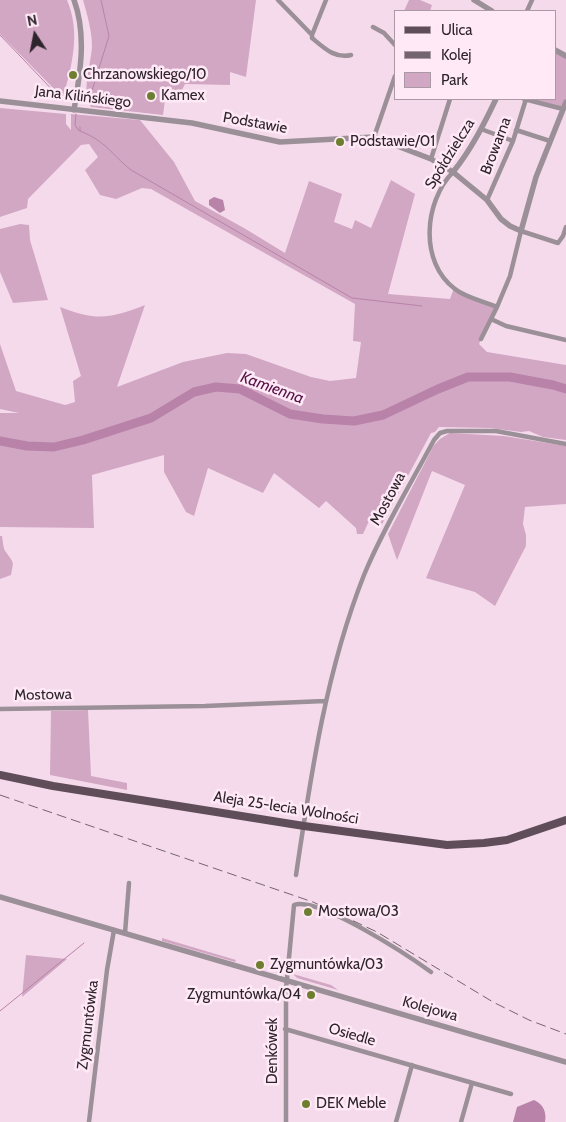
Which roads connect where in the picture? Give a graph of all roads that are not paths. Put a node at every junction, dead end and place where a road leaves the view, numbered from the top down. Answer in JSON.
{"nodes":[{"id":1,"x":74,"y":0,"type":"edge"},
{"id":2,"x":278,"y":0,"type":"edge"},
{"id":3,"x":326,"y":0,"type":"edge"},
{"id":4,"x":474,"y":0,"type":"edge"},
{"id":5,"x":485,"y":9,"type":"edge"},
{"id":6,"x":373,"y":27,"type":"dead end"},
{"id":7,"x":312,"y":35,"type":"junction"},
{"id":8,"x":394,"y":44,"type":"edge"},
{"id":9,"x":351,"y":55,"type":"dead end"},
{"id":10,"x":394,"y":79,"type":"edge"},
{"id":11,"x":450,"y":100,"type":"edge"},
{"id":12,"x":496,"y":100,"type":"edge"},
{"id":13,"x":525,"y":100,"type":"edge"},
{"id":14,"x":529,"y":100,"type":"edge"},
{"id":15,"x":0,"y":101,"type":"edge"},
{"id":16,"x":566,"y":102,"type":"edge"},
{"id":17,"x":563,"y":109,"type":"junction"},
{"id":18,"x":74,"y":110,"type":"junction"},
{"id":19,"x":163,"y":119,"type":"joint"},
{"id":20,"x":481,"y":129,"type":"junction"},
{"id":21,"x":516,"y":130,"type":"junction"},
{"id":22,"x":374,"y":137,"type":"junction"},
{"id":23,"x":513,"y":141,"type":"junction"},
{"id":24,"x":550,"y":141,"type":"junction"},
{"id":25,"x":431,"y":159,"type":"junction"},
{"id":26,"x":453,"y":172,"type":"junction"},
{"id":27,"x":487,"y":200,"type":"junction"},
{"id":28,"x":566,"y":227,"type":"edge"},
{"id":29,"x":521,"y":232,"type":"junction"},
{"id":30,"x":497,"y":307,"type":"junction"},
{"id":31,"x":491,"y":319,"type":"junction"},
{"id":32,"x":481,"y":339,"type":"dead end"},
{"id":33,"x":566,"y":340,"type":"edge"},
{"id":34,"x":566,"y":444,"type":"edge"},
{"id":35,"x":325,"y":701,"type":"junction"},
{"id":36,"x":0,"y":709,"type":"edge"},
{"id":37,"x":0,"y":775,"type":"edge"},
{"id":38,"x":566,"y":820,"type":"edge"},
{"id":39,"x":304,"y":826,"type":"junction"},
{"id":40,"x":296,"y":875,"type":"dead end"},
{"id":41,"x":129,"y":883,"type":"dead end"},
{"id":42,"x":0,"y":898,"type":"edge"},
{"id":43,"x":114,"y":930,"type":"junction"},
{"id":44,"x":124,"y":934,"type":"junction"},
{"id":45,"x":431,"y":972,"type":"dead end"},
{"id":46,"x":287,"y":981,"type":"junction"},
{"id":47,"x":285,"y":1028,"type":"junction"},
{"id":48,"x":566,"y":1062,"type":"edge"},
{"id":49,"x":412,"y":1065,"type":"junction"},
{"id":50,"x":472,"y":1082,"type":"junction"},
{"id":51,"x":512,"y":1094,"type":"dead end"},
{"id":52,"x":89,"y":1122,"type":"edge"},
{"id":53,"x":286,"y":1122,"type":"edge"},
{"id":54,"x":396,"y":1122,"type":"edge"},
{"id":55,"x":461,"y":1122,"type":"edge"}],
"edges":[{"from":1,"to":18,"type":"street"},
{"from":2,"to":7,"type":"street"},
{"from":3,"to":7,"type":"street"},
{"from":4,"to":5,"type":"street"},
{"from":6,"to":8,"type":"street"},
{"from":7,"to":9,"type":"street"},
{"from":10,"to":22,"type":"street"},
{"from":11,"to":25,"type":"street"},
{"from":12,"to":20,"type":"street","name":"Spółdzielcza"},
{"from":13,"to":21,"type":"street","name":"Browarna"},
{"from":14,"to":17,"type":"street"},
{"from":15,"to":18,"type":"street","name":"Jana Kilińskiego"},
{"from":16,"to":17,"type":"street"},
{"from":17,"to":24,"type":"street"},
{"from":18,"to":19,"type":"street","name":"Jana Kilińskiego"},
{"from":19,"to":22,"type":"street","name":"Podstawie"},
{"from":20,"to":23,"type":"street"},
{"from":20,"to":26,"type":"street","name":"Spółdzielcza"},
{"from":21,"to":23,"type":"street","name":"Browarna"},
{"from":21,"to":24,"type":"street"},
{"from":22,"to":25,"type":"street","name":"Browarna"},
{"from":23,"to":27,"type":"street","name":"Browarna"},
{"from":24,"to":29,"type":"street"},
{"from":25,"to":26,"type":"street","name":"Browarna"},
{"from":26,"to":27,"type":"street","name":"Browarna"},
{"from":26,"to":30,"type":"street","name":"Spółdzielcza"},
{"from":27,"to":29,"type":"street","name":"Browarna"},
{"from":28,"to":29,"type":"street"},
{"from":29,"to":30,"type":"street"},
{"from":30,"to":31,"type":"street"},
{"from":31,"to":32,"type":"street"},
{"from":31,"to":33,"type":"street"},
{"from":34,"to":35,"type":"street","name":"Mostowa"},
{"from":35,"to":36,"type":"street","name":"Mostowa"},
{"from":35,"to":39,"type":"street","name":"Mostowa"},
{"from":37,"to":39,"type":"main road","name":"Aleja 25-lecia Wolności"},
{"from":38,"to":39,"type":"main road","name":"Aleja 25-lecia Wolności"},
{"from":39,"to":40,"type":"street","name":"Mostowa"},
{"from":41,"to":44,"type":"street"},
{"from":42,"to":43,"type":"street"},
{"from":43,"to":44,"type":"street"},
{"from":43,"to":52,"type":"street","name":"Zygmuntówka"},
{"from":44,"to":46,"type":"street"},
{"from":45,"to":46,"type":"street"},
{"from":46,"to":47,"type":"street","name":"Denkówek"},
{"from":46,"to":48,"type":"street","name":"Kolejowa"},
{"from":47,"to":49,"type":"street","name":"Osiedle"},
{"from":47,"to":53,"type":"street","name":"Denkówek"},
{"from":49,"to":50,"type":"street","name":"Osiedle"},
{"from":49,"to":54,"type":"street"},
{"from":50,"to":51,"type":"street","name":"Osiedle"},
{"from":50,"to":55,"type":"street"}]}
